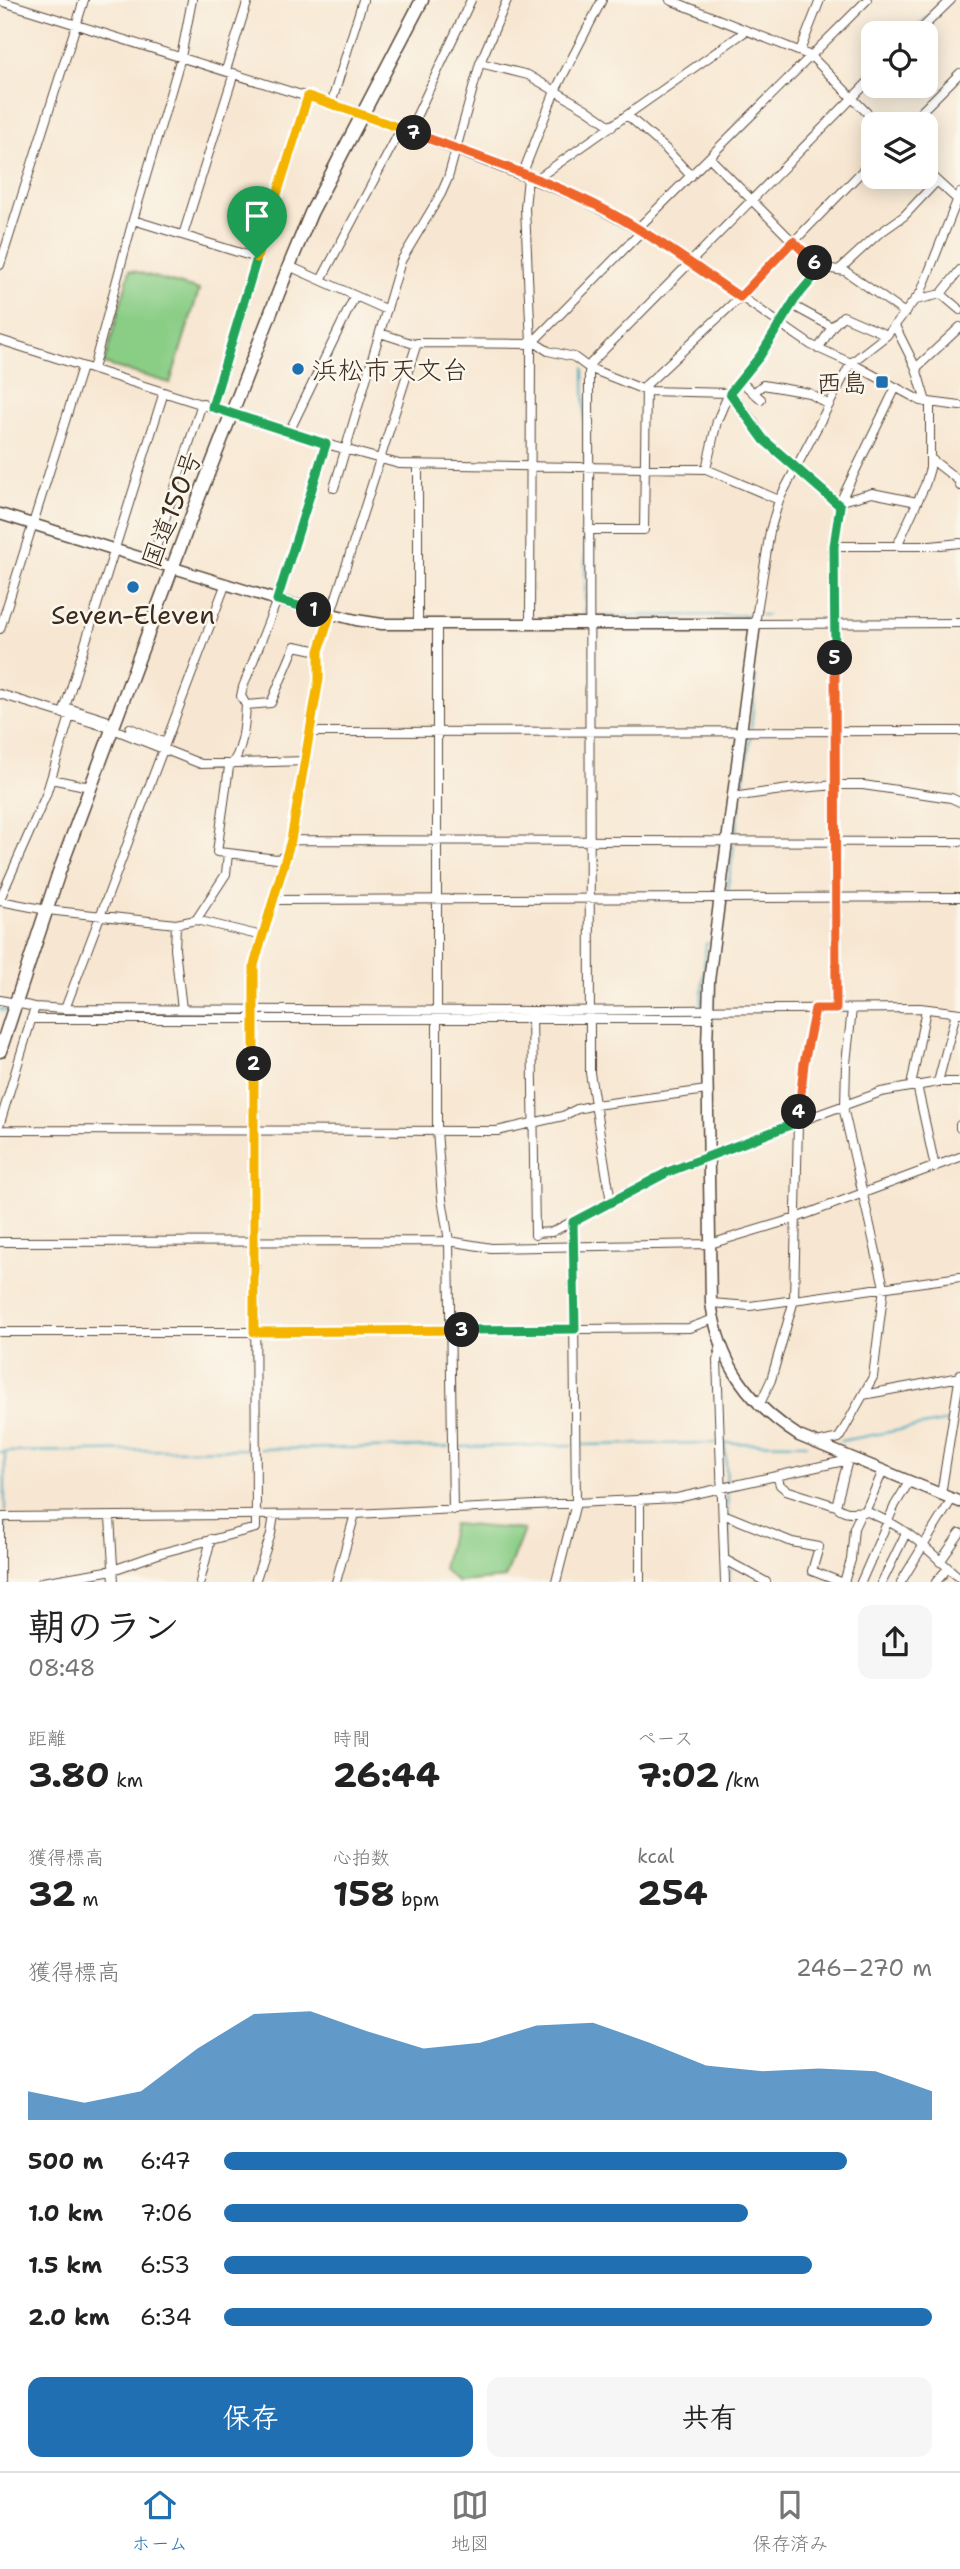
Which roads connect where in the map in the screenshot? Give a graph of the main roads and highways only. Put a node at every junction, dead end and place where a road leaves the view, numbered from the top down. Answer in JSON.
{"nodes":[{"id":1,"x":422,"y":0,"type":"edge"},
{"id":2,"x":0,"y":514,"type":"edge"},
{"id":3,"x":173,"y":567,"type":"junction"},
{"id":4,"x":0,"y":1051,"type":"edge"},
{"id":5,"x":951,"y":1498,"type":"edge"}],
"edges":[{"from":1,"to":3,"type":"highway","name":"国道150号"},
{"from":2,"to":3,"type":"main road"},
{"from":3,"to":4,"type":"highway","name":"国道150号"},
{"from":3,"to":5,"type":"main road"}]}
